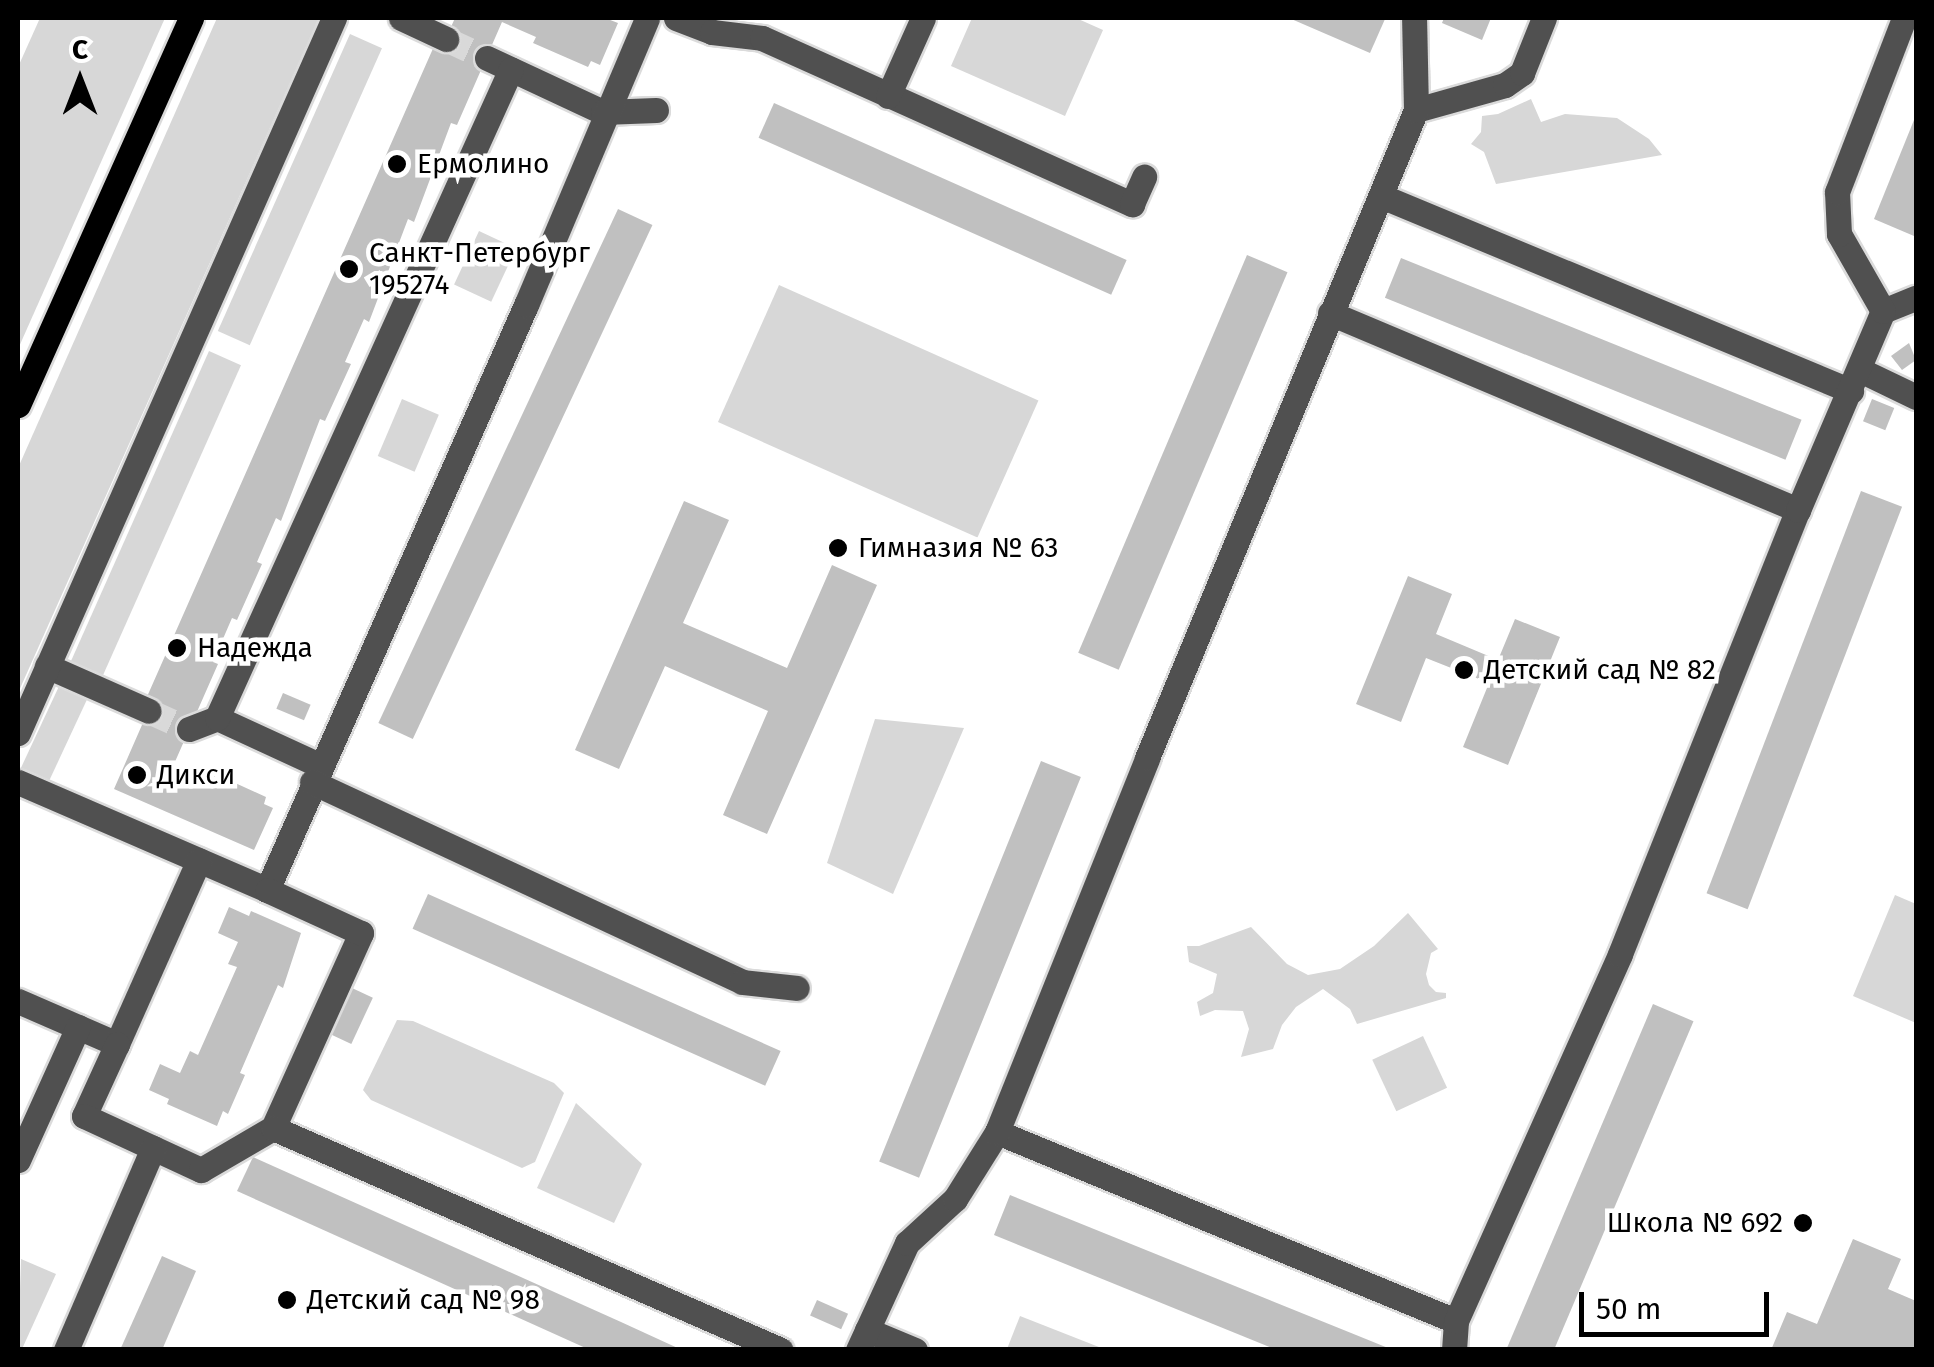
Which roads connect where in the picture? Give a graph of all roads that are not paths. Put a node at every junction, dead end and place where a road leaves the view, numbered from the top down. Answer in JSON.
{"nodes":[{"id":1,"x":191,"y":18,"type":"edge"},
{"id":2,"x":334,"y":18,"type":"edge"},
{"id":3,"x":401,"y":18,"type":"edge"},
{"id":4,"x":647,"y":18,"type":"edge"},
{"id":5,"x":676,"y":18,"type":"edge"},
{"id":6,"x":924,"y":18,"type":"edge"},
{"id":7,"x":1414,"y":18,"type":"edge"},
{"id":8,"x":1544,"y":18,"type":"edge"},
{"id":9,"x":1904,"y":18,"type":"edge"},
{"id":10,"x":767,"y":28,"type":"edge"},
{"id":11,"x":446,"y":39,"type":"tunnel mouth"},
{"id":12,"x":486,"y":58,"type":"tunnel mouth"},
{"id":13,"x":511,"y":69,"type":"junction"},
{"id":14,"x":888,"y":96,"type":"junction"},
{"id":15,"x":656,"y":110,"type":"dead end"},
{"id":16,"x":1416,"y":110,"type":"junction"},
{"id":17,"x":604,"y":112,"type":"junction"},
{"id":18,"x":1144,"y":177,"type":"dead end"},
{"id":19,"x":1380,"y":196,"type":"junction"},
{"id":20,"x":1916,"y":298,"type":"edge"},
{"id":21,"x":1883,"y":311,"type":"junction"},
{"id":22,"x":1330,"y":313,"type":"junction"},
{"id":23,"x":1856,"y":381,"type":"junction"},
{"id":24,"x":1916,"y":397,"type":"edge"},
{"id":25,"x":18,"y":405,"type":"edge"},
{"id":26,"x":1798,"y":510,"type":"junction"},
{"id":27,"x":47,"y":666,"type":"junction"},
{"id":28,"x":148,"y":711,"type":"tunnel mouth"},
{"id":29,"x":217,"y":718,"type":"junction"},
{"id":30,"x":189,"y":729,"type":"dead end"},
{"id":31,"x":18,"y":733,"type":"edge"},
{"id":32,"x":316,"y":774,"type":"junction"},
{"id":33,"x":18,"y":782,"type":"edge"},
{"id":34,"x":199,"y":860,"type":"junction"},
{"id":35,"x":267,"y":890,"type":"junction"},
{"id":36,"x":796,"y":988,"type":"dead end"},
{"id":37,"x":18,"y":1001,"type":"edge"},
{"id":38,"x":78,"y":1027,"type":"junction"},
{"id":39,"x":116,"y":1044,"type":"junction"},
{"id":40,"x":273,"y":1128,"type":"junction"},
{"id":41,"x":997,"y":1132,"type":"junction"},
{"id":42,"x":154,"y":1148,"type":"junction"},
{"id":43,"x":18,"y":1160,"type":"edge"},
{"id":44,"x":1456,"y":1321,"type":"junction"},
{"id":45,"x":862,"y":1340,"type":"edge"},
{"id":46,"x":66,"y":1350,"type":"edge"},
{"id":47,"x":781,"y":1350,"type":"edge"},
{"id":48,"x":915,"y":1350,"type":"edge"},
{"id":49,"x":1454,"y":1350,"type":"edge"}],
"edges":[{"from":1,"to":25,"type":"main road"},
{"from":2,"to":27,"type":"street"},
{"from":3,"to":11,"type":"street"},
{"from":4,"to":17,"type":"street"},
{"from":5,"to":10,"type":"street"},
{"from":6,"to":14,"type":"street"},
{"from":7,"to":16,"type":"street"},
{"from":8,"to":16,"type":"street"},
{"from":9,"to":21,"type":"street"},
{"from":10,"to":14,"type":"street"},
{"from":12,"to":13,"type":"street"},
{"from":13,"to":17,"type":"street"},
{"from":13,"to":29,"type":"street"},
{"from":14,"to":18,"type":"street"},
{"from":15,"to":17,"type":"street"},
{"from":16,"to":19,"type":"street"},
{"from":17,"to":32,"type":"street"},
{"from":19,"to":22,"type":"street"},
{"from":19,"to":23,"type":"street"},
{"from":20,"to":21,"type":"street"},
{"from":21,"to":23,"type":"street"},
{"from":22,"to":26,"type":"street"},
{"from":22,"to":41,"type":"street"},
{"from":23,"to":24,"type":"street"},
{"from":23,"to":26,"type":"street"},
{"from":26,"to":44,"type":"street"},
{"from":27,"to":28,"type":"street"},
{"from":27,"to":31,"type":"street"},
{"from":29,"to":30,"type":"street"},
{"from":29,"to":32,"type":"street"},
{"from":32,"to":35,"type":"street"},
{"from":32,"to":36,"type":"street"},
{"from":33,"to":34,"type":"street"},
{"from":34,"to":35,"type":"street"},
{"from":34,"to":39,"type":"street"},
{"from":35,"to":40,"type":"street"},
{"from":37,"to":38,"type":"street"},
{"from":38,"to":39,"type":"street"},
{"from":38,"to":43,"type":"street"},
{"from":39,"to":42,"type":"street"},
{"from":40,"to":42,"type":"street"},
{"from":40,"to":47,"type":"street"},
{"from":41,"to":44,"type":"street"},
{"from":41,"to":45,"type":"street"},
{"from":42,"to":46,"type":"street"},
{"from":44,"to":49,"type":"street"},
{"from":45,"to":48,"type":"street"}]}
